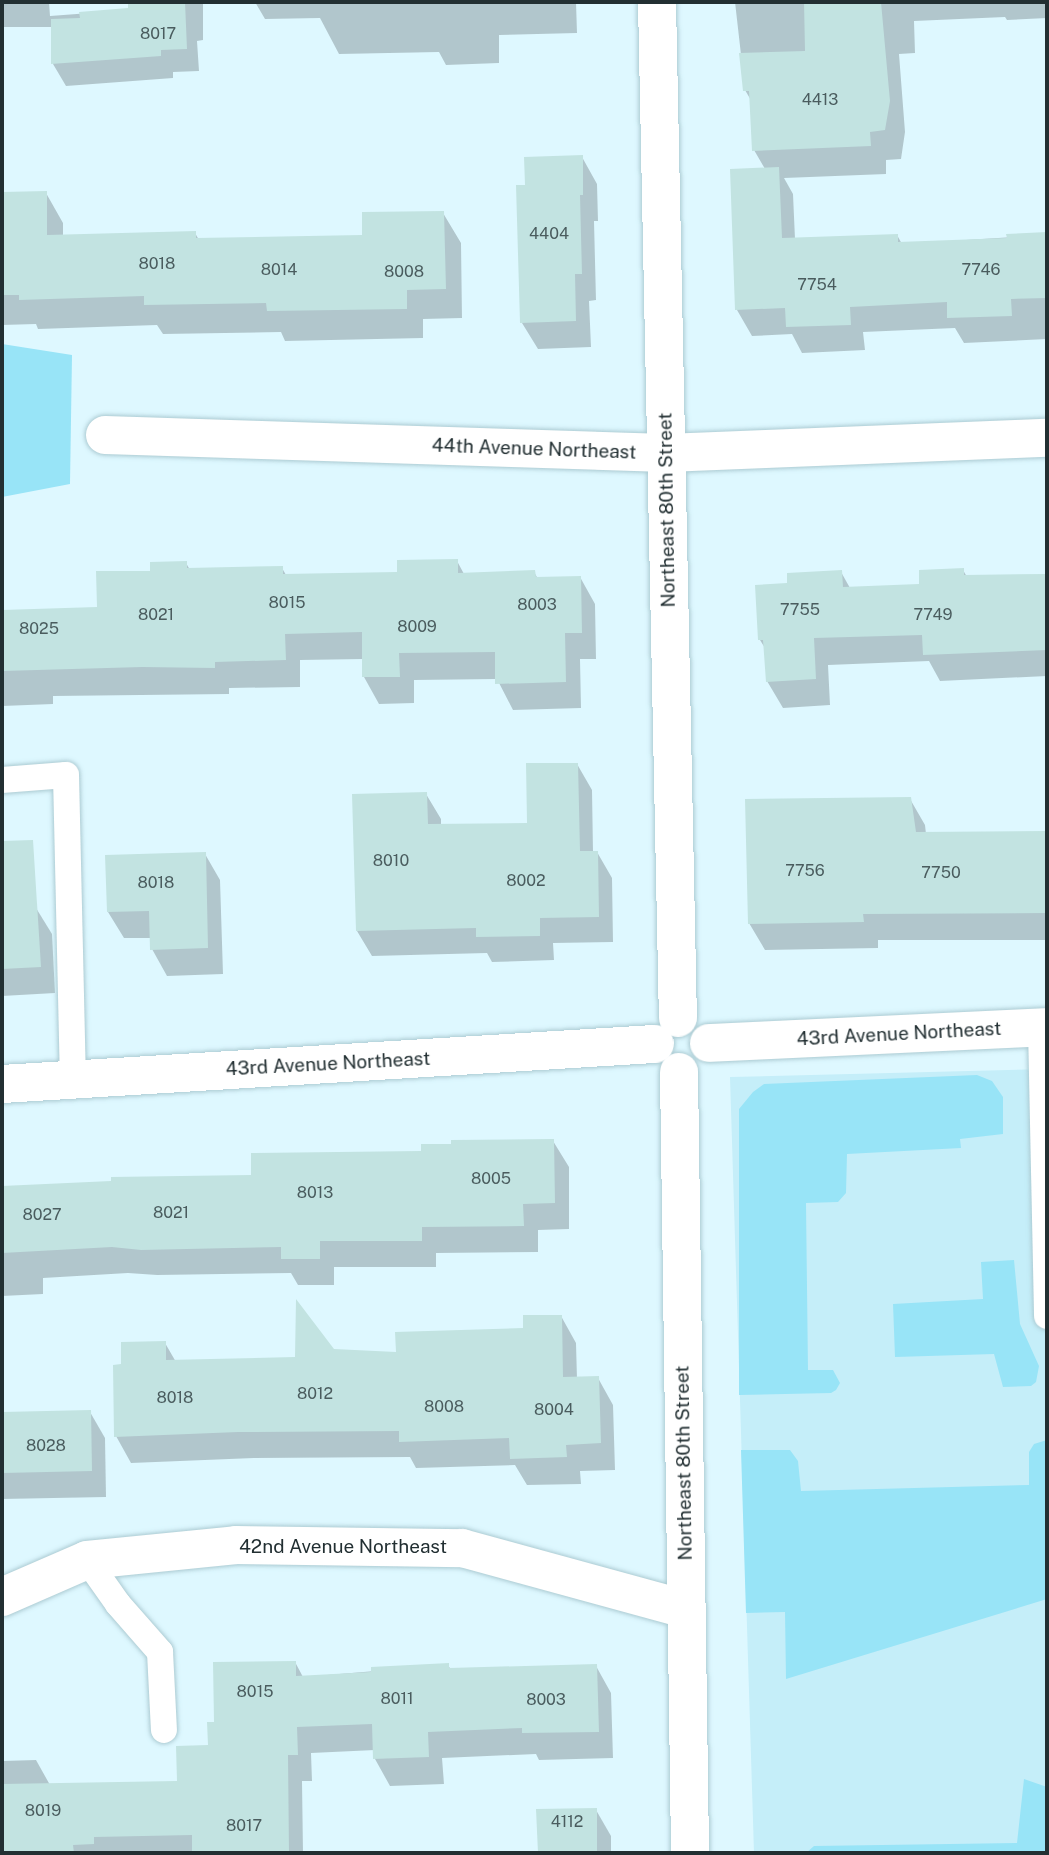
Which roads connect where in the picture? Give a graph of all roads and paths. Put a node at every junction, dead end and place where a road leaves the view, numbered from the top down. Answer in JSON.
{"nodes":[{"id":1,"x":657,"y":2,"type":"edge"},
{"id":2,"x":105,"y":435,"type":"dead end"},
{"id":3,"x":1047,"y":438,"type":"edge"},
{"id":4,"x":666,"y":453,"type":"junction"},
{"id":5,"x":2,"y":780,"type":"edge"},
{"id":6,"x":1044,"y":1027,"type":"edge"},
{"id":7,"x":666,"y":1031,"type":"junction"},
{"id":8,"x":709,"y":1043,"type":"junction"},
{"id":9,"x":679,"y":1072,"type":"junction"},
{"id":10,"x":73,"y":1079,"type":"junction"},
{"id":11,"x":2,"y":1084,"type":"edge"},
{"id":12,"x":1047,"y":1316,"type":"edge"},
{"id":13,"x":87,"y":1560,"type":"junction"},
{"id":14,"x":2,"y":1597,"type":"edge"},
{"id":15,"x":685,"y":1609,"type":"junction"},
{"id":16,"x":164,"y":1730,"type":"dead end"},
{"id":17,"x":690,"y":1853,"type":"edge"}],
"edges":[{"from":1,"to":4,"type":"street","name":"Northeast 80th Street"},
{"from":2,"to":4,"type":"street","name":"44th Avenue Northeast"},
{"from":3,"to":4,"type":"street","name":"44th Avenue Northeast"},
{"from":4,"to":7,"type":"street","name":"Northeast 80th Street"},
{"from":5,"to":10,"type":"lane"},
{"from":6,"to":8,"type":"street","name":"43rd Avenue Northeast"},
{"from":6,"to":12,"type":"lane"},
{"from":7,"to":8,"type":"street"},
{"from":7,"to":9,"type":"street"},
{"from":7,"to":10,"type":"street","name":"43rd Avenue Northeast"},
{"from":8,"to":9,"type":"street"},
{"from":9,"to":15,"type":"street","name":"Northeast 80th Street"},
{"from":10,"to":11,"type":"street","name":"43rd Avenue Northeast"},
{"from":13,"to":14,"type":"street","name":"42nd Avenue Northeast"},
{"from":13,"to":15,"type":"street","name":"42nd Avenue Northeast"},
{"from":13,"to":16,"type":"lane"},
{"from":15,"to":17,"type":"street","name":"Northeast 80th Street"}]}
